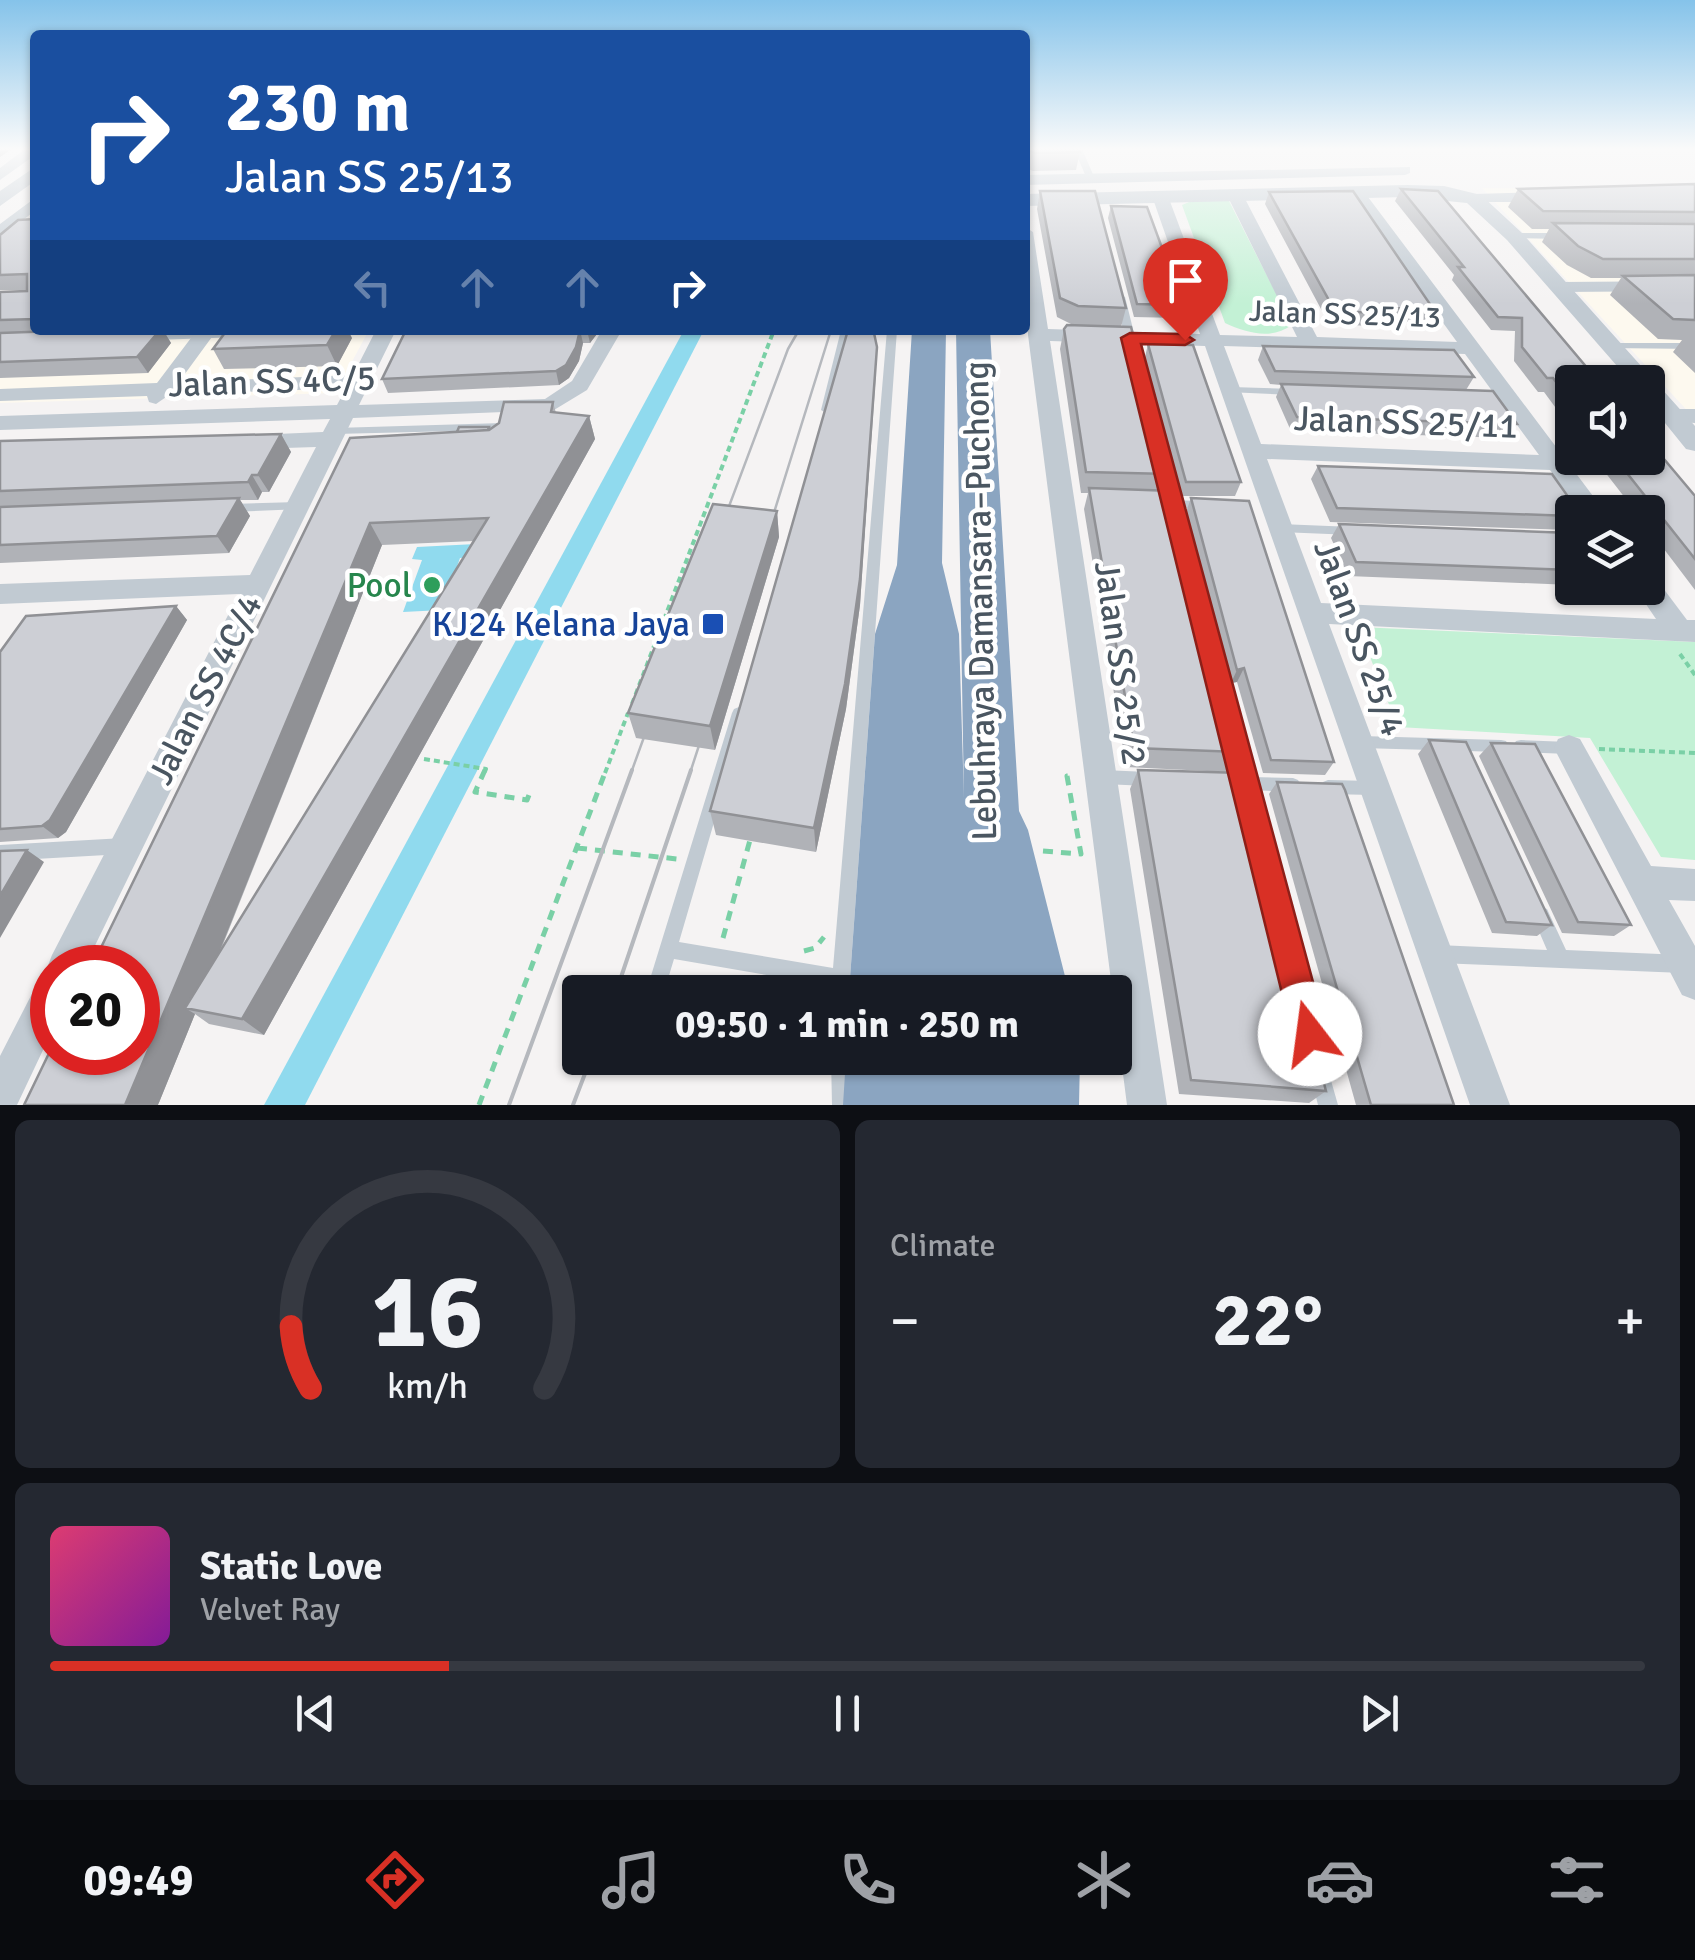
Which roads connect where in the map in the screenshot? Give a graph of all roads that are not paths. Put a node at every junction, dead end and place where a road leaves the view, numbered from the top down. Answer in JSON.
{"nodes":[{"id":1,"x":1162,"y":201,"type":"edge"},
{"id":2,"x":1239,"y":201,"type":"edge"},
{"id":3,"x":1362,"y":201,"type":"edge"},
{"id":4,"x":1476,"y":201,"type":"edge"},
{"id":5,"x":30,"y":206,"type":"edge"},
{"id":6,"x":7,"y":226,"type":"edge"},
{"id":7,"x":1514,"y":236,"type":"junction"},
{"id":8,"x":1569,"y":236,"type":"edge"},
{"id":9,"x":1030,"y":272,"type":"edge"},
{"id":10,"x":1117,"y":286,"type":"edge"},
{"id":11,"x":1695,"y":286,"type":"edge"},
{"id":12,"x":1560,"y":287,"type":"junction"},
{"id":13,"x":182,"y":335,"type":"edge"},
{"id":14,"x":203,"y":335,"type":"edge"},
{"id":15,"x":384,"y":335,"type":"edge"},
{"id":16,"x":609,"y":335,"type":"edge"},
{"id":17,"x":849,"y":335,"type":"edge"},
{"id":18,"x":890,"y":335,"type":"edge"},
{"id":19,"x":929,"y":335,"type":"edge"},
{"id":20,"x":974,"y":335,"type":"edge"},
{"id":21,"x":1038,"y":335,"type":"junction"},
{"id":22,"x":148,"y":338,"type":"edge"},
{"id":23,"x":1212,"y":340,"type":"junction"},
{"id":24,"x":1310,"y":343,"type":"junction"},
{"id":25,"x":1612,"y":346,"type":"junction"},
{"id":26,"x":1695,"y":346,"type":"edge"},
{"id":27,"x":1133,"y":347,"type":"junction"},
{"id":28,"x":1471,"y":348,"type":"junction"},
{"id":29,"x":1629,"y":365,"type":"edge"},
{"id":30,"x":360,"y":382,"type":"junction"},
{"id":31,"x":163,"y":388,"type":"junction"},
{"id":32,"x":1230,"y":390,"type":"junction"},
{"id":33,"x":1310,"y":392,"type":"edge"},
{"id":34,"x":0,"y":395,"type":"edge"},
{"id":35,"x":1684,"y":416,"type":"edge"},
{"id":36,"x":824,"y":417,"type":"edge"},
{"id":37,"x":141,"y":418,"type":"junction"},
{"id":38,"x":0,"y":423,"type":"edge"},
{"id":39,"x":337,"y":427,"type":"junction"},
{"id":40,"x":439,"y":428,"type":"junction"},
{"id":41,"x":234,"y":442,"type":"edge"},
{"id":42,"x":1695,"y":443,"type":"edge"},
{"id":43,"x":496,"y":444,"type":"edge"},
{"id":44,"x":432,"y":447,"type":"edge"},
{"id":45,"x":1253,"y":451,"type":"junction"},
{"id":46,"x":1555,"y":462,"type":"edge"},
{"id":47,"x":1555,"y":463,"type":"edge"},
{"id":48,"x":1168,"y":486,"type":"edge"},
{"id":49,"x":1154,"y":504,"type":"edge"},
{"id":50,"x":1173,"y":504,"type":"junction"},
{"id":51,"x":298,"y":506,"type":"junction"},
{"id":52,"x":1213,"y":506,"type":"edge"},
{"id":53,"x":218,"y":509,"type":"edge"},
{"id":54,"x":1269,"y":514,"type":"junction"},
{"id":55,"x":1178,"y":523,"type":"edge"},
{"id":56,"x":1370,"y":532,"type":"edge"},
{"id":57,"x":919,"y":563,"type":"junction"},
{"id":58,"x":258,"y":584,"type":"junction"},
{"id":59,"x":4,"y":599,"type":"edge"},
{"id":60,"x":1664,"y":605,"type":"edge"},
{"id":61,"x":1311,"y":613,"type":"junction"},
{"id":62,"x":1687,"y":631,"type":"edge"},
{"id":63,"x":744,"y":694,"type":"edge"},
{"id":64,"x":1230,"y":727,"type":"edge"},
{"id":65,"x":1358,"y":742,"type":"junction"},
{"id":66,"x":1462,"y":745,"type":"junction"},
{"id":67,"x":1569,"y":748,"type":"joint"},
{"id":68,"x":1470,"y":763,"type":"edge"},
{"id":69,"x":1098,"y":776,"type":"junction"},
{"id":70,"x":1172,"y":780,"type":"edge"},
{"id":71,"x":1226,"y":782,"type":"edge"},
{"id":72,"x":1245,"y":783,"type":"junction"},
{"id":73,"x":1375,"y":788,"type":"junction"},
{"id":74,"x":992,"y":799,"type":"junction"},
{"id":75,"x":1250,"y":802,"type":"edge"},
{"id":76,"x":127,"y":846,"type":"junction"},
{"id":77,"x":0,"y":853,"type":"edge"},
{"id":78,"x":1641,"y":882,"type":"junction"},
{"id":79,"x":1695,"y":885,"type":"edge"},
{"id":80,"x":1536,"y":906,"type":"edge"},
{"id":81,"x":78,"y":945,"type":"edge"},
{"id":82,"x":668,"y":949,"type":"junction"},
{"id":83,"x":1435,"y":954,"type":"junction"},
{"id":84,"x":1561,"y":960,"type":"junction"},
{"id":85,"x":1690,"y":973,"type":"edge"},
{"id":86,"x":660,"y":975,"type":"edge"},
{"id":87,"x":792,"y":975,"type":"edge"},
{"id":88,"x":855,"y":975,"type":"edge"},
{"id":89,"x":856,"y":975,"type":"edge"},
{"id":90,"x":936,"y":975,"type":"edge"},
{"id":91,"x":980,"y":975,"type":"edge"},
{"id":92,"x":1032,"y":975,"type":"edge"},
{"id":93,"x":30,"y":1037,"type":"edge"},
{"id":94,"x":1318,"y":1067,"type":"edge"},
{"id":95,"x":841,"y":1075,"type":"edge"},
{"id":96,"x":879,"y":1075,"type":"edge"},
{"id":97,"x":936,"y":1075,"type":"edge"},
{"id":98,"x":985,"y":1075,"type":"edge"},
{"id":99,"x":1045,"y":1075,"type":"edge"},
{"id":100,"x":0,"y":1097,"type":"edge"},
{"id":101,"x":842,"y":1105,"type":"edge"},
{"id":102,"x":878,"y":1105,"type":"edge"},
{"id":103,"x":936,"y":1105,"type":"edge"},
{"id":104,"x":986,"y":1105,"type":"edge"},
{"id":105,"x":1044,"y":1105,"type":"edge"},
{"id":106,"x":1147,"y":1105,"type":"edge"},
{"id":107,"x":1328,"y":1105,"type":"edge"},
{"id":108,"x":1490,"y":1105,"type":"edge"}],
"edges":[{"from":1,"to":23,"type":"street","name":"Jalan SS 25/4"},
{"from":2,"to":24,"type":"street"},
{"from":3,"to":28,"type":"street"},
{"from":4,"to":7,"type":"street"},
{"from":5,"to":6,"type":"street"},
{"from":7,"to":8,"type":"lane"},
{"from":7,"to":12,"type":"street"},
{"from":9,"to":21,"type":"street","name":"Jalan SS 25/2"},
{"from":10,"to":27,"type":"lane"},
{"from":11,"to":12,"type":"street"},
{"from":12,"to":25,"type":"street"},
{"from":13,"to":22,"type":"lane"},
{"from":14,"to":31,"type":"street"},
{"from":15,"to":30,"type":"street","name":"Jalan SS 4C/4"},
{"from":16,"to":39,"type":"street","name":"Jalan SS 4C/5"},
{"from":17,"to":36,"type":"lane"},
{"from":18,"to":88,"type":"lane"},
{"from":19,"to":57,"type":"highway","name":"Lebuhraya Damansara–Puchong"},
{"from":20,"to":74,"type":"highway","name":"Lebuhraya Damansara–Puchong"},
{"from":21,"to":27,"type":"street","name":"Jalan SS 25/13"},
{"from":21,"to":69,"type":"street","name":"Jalan SS 25/2"},
{"from":23,"to":24,"type":"street","name":"Jalan SS 25/13"},
{"from":23,"to":27,"type":"street","name":"Jalan SS 25/13"},
{"from":23,"to":32,"type":"street","name":"Jalan SS 25/4"},
{"from":24,"to":28,"type":"street","name":"Jalan SS 25/13"},
{"from":25,"to":26,"type":"lane"},
{"from":25,"to":29,"type":"street"},
{"from":28,"to":46,"type":"street"},
{"from":30,"to":31,"type":"street","name":"Jalan SS 4C/5"},
{"from":30,"to":39,"type":"street","name":"Jalan SS 4C/4"},
{"from":31,"to":34,"type":"street","name":"Jalan SS 4C/5"},
{"from":31,"to":37,"type":"street"},
{"from":32,"to":33,"type":"lane"},
{"from":32,"to":45,"type":"street","name":"Jalan SS 25/4"},
{"from":35,"to":42,"type":"street"},
{"from":37,"to":38,"type":"street","name":"Jalan SS 4C/5"},
{"from":37,"to":39,"type":"street","name":"Jalan SS 4C/5"},
{"from":39,"to":40,"type":"lane"},
{"from":39,"to":41,"type":"street"},
{"from":39,"to":51,"type":"street","name":"Jalan SS 4C/4"},
{"from":40,"to":43,"type":"lane"},
{"from":40,"to":44,"type":"lane"},
{"from":45,"to":47,"type":"street","name":"Jalan SS 25/11"},
{"from":45,"to":54,"type":"street","name":"Jalan SS 25/4"},
{"from":48,"to":50,"type":"lane"},
{"from":49,"to":50,"type":"lane"},
{"from":50,"to":52,"type":"lane"},
{"from":50,"to":55,"type":"lane"},
{"from":51,"to":53,"type":"lane"},
{"from":51,"to":58,"type":"street","name":"Jalan SS 4C/4"},
{"from":54,"to":56,"type":"lane"},
{"from":54,"to":61,"type":"street","name":"Jalan SS 25/4"},
{"from":57,"to":89,"type":"highway"},
{"from":57,"to":90,"type":"highway","name":"Lebuhraya Damansara–Puchong"},
{"from":58,"to":59,"type":"street"},
{"from":58,"to":76,"type":"street","name":"Jalan SS 4C/4"},
{"from":60,"to":62,"type":"street"},
{"from":61,"to":62,"type":"street"},
{"from":61,"to":65,"type":"street","name":"Jalan SS 25/4"},
{"from":63,"to":82,"type":"lane"},
{"from":64,"to":72,"type":"lane"},
{"from":65,"to":66,"type":"lane"},
{"from":65,"to":73,"type":"street","name":"Jalan SS 25/4"},
{"from":66,"to":67,"type":"lane"},
{"from":66,"to":68,"type":"lane"},
{"from":67,"to":78,"type":"street"},
{"from":69,"to":70,"type":"lane"},
{"from":69,"to":106,"type":"street","name":"Jalan SS 25/2"},
{"from":71,"to":72,"type":"lane"},
{"from":72,"to":73,"type":"lane"},
{"from":72,"to":75,"type":"lane"},
{"from":73,"to":83,"type":"street","name":"Jalan SS 25/4"},
{"from":74,"to":91,"type":"highway","name":"Lebuhraya Damansara–Puchong"},
{"from":74,"to":92,"type":"highway"},
{"from":76,"to":77,"type":"lane"},
{"from":76,"to":81,"type":"street","name":"Jalan SS 4C/4"},
{"from":78,"to":79,"type":"street"},
{"from":78,"to":85,"type":"street"},
{"from":80,"to":84,"type":"lane"},
{"from":82,"to":86,"type":"lane"},
{"from":82,"to":87,"type":"lane"},
{"from":83,"to":84,"type":"lane"},
{"from":83,"to":108,"type":"street","name":"Jalan SS 25/4"},
{"from":84,"to":85,"type":"lane"},
{"from":93,"to":100,"type":"street"},
{"from":94,"to":107,"type":"lane"},
{"from":95,"to":101,"type":"lane"},
{"from":96,"to":102,"type":"highway"},
{"from":97,"to":103,"type":"highway"},
{"from":98,"to":104,"type":"highway"},
{"from":99,"to":105,"type":"highway"}]}
